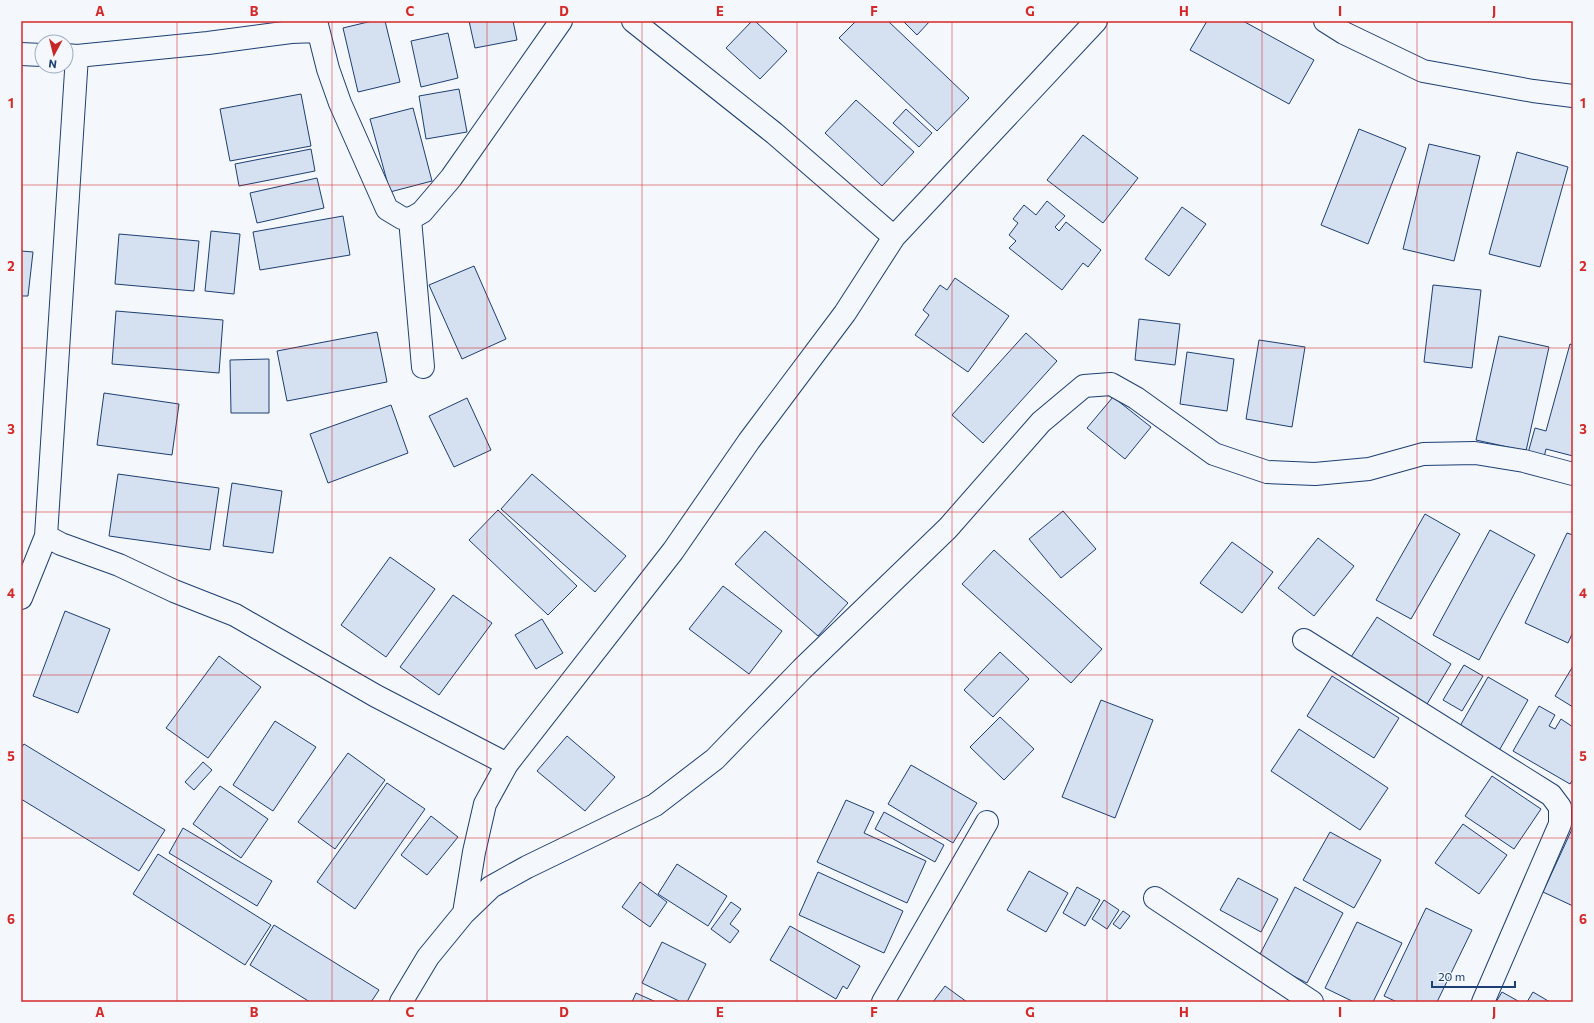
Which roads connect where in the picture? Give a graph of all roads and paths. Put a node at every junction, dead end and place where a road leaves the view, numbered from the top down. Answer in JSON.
{"nodes":[{"id":1,"x":561,"y":21,"type":"edge"},
{"id":2,"x":633,"y":21,"type":"edge"},
{"id":3,"x":1096,"y":21,"type":"edge"},
{"id":4,"x":1325,"y":21,"type":"edge"},
{"id":5,"x":317,"y":26,"type":"edge"},
{"id":6,"x":21,"y":54,"type":"edge"},
{"id":7,"x":34,"y":55,"type":"edge"},
{"id":8,"x":74,"y":56,"type":"edge"},
{"id":9,"x":70,"y":74,"type":"edge"},
{"id":10,"x":1573,"y":96,"type":"edge"},
{"id":11,"x":410,"y":219,"type":"junction"},
{"id":12,"x":894,"y":237,"type":"junction"},
{"id":13,"x":424,"y":367,"type":"dead end"},
{"id":14,"x":1573,"y":474,"type":"edge"},
{"id":15,"x":46,"y":536,"type":"junction"},
{"id":16,"x":21,"y":598,"type":"edge"},
{"id":17,"x":1304,"y":640,"type":"dead end"},
{"id":18,"x":507,"y":764,"type":"junction"},
{"id":19,"x":987,"y":822,"type":"dead end"},
{"id":20,"x":1155,"y":898,"type":"dead end"},
{"id":21,"x":464,"y":914,"type":"junction"},
{"id":22,"x":401,"y":1002,"type":"edge"},
{"id":23,"x":883,"y":1002,"type":"edge"},
{"id":24,"x":1312,"y":1002,"type":"edge"},
{"id":25,"x":1483,"y":1002,"type":"edge"}],
"edges":[{"from":1,"to":11,"type":"street"},
{"from":2,"to":12,"type":"street"},
{"from":3,"to":12,"type":"street"},
{"from":4,"to":10,"type":"street"},
{"from":5,"to":8,"type":"street"},
{"from":5,"to":11,"type":"street"},
{"from":6,"to":7,"type":"street"},
{"from":9,"to":15,"type":"street"},
{"from":11,"to":13,"type":"street"},
{"from":12,"to":18,"type":"street"},
{"from":14,"to":21,"type":"street"},
{"from":15,"to":16,"type":"street"},
{"from":15,"to":18,"type":"street"},
{"from":17,"to":25,"type":"street"},
{"from":18,"to":21,"type":"street"},
{"from":19,"to":23,"type":"street"},
{"from":20,"to":24,"type":"street"},
{"from":21,"to":22,"type":"street"}]}
